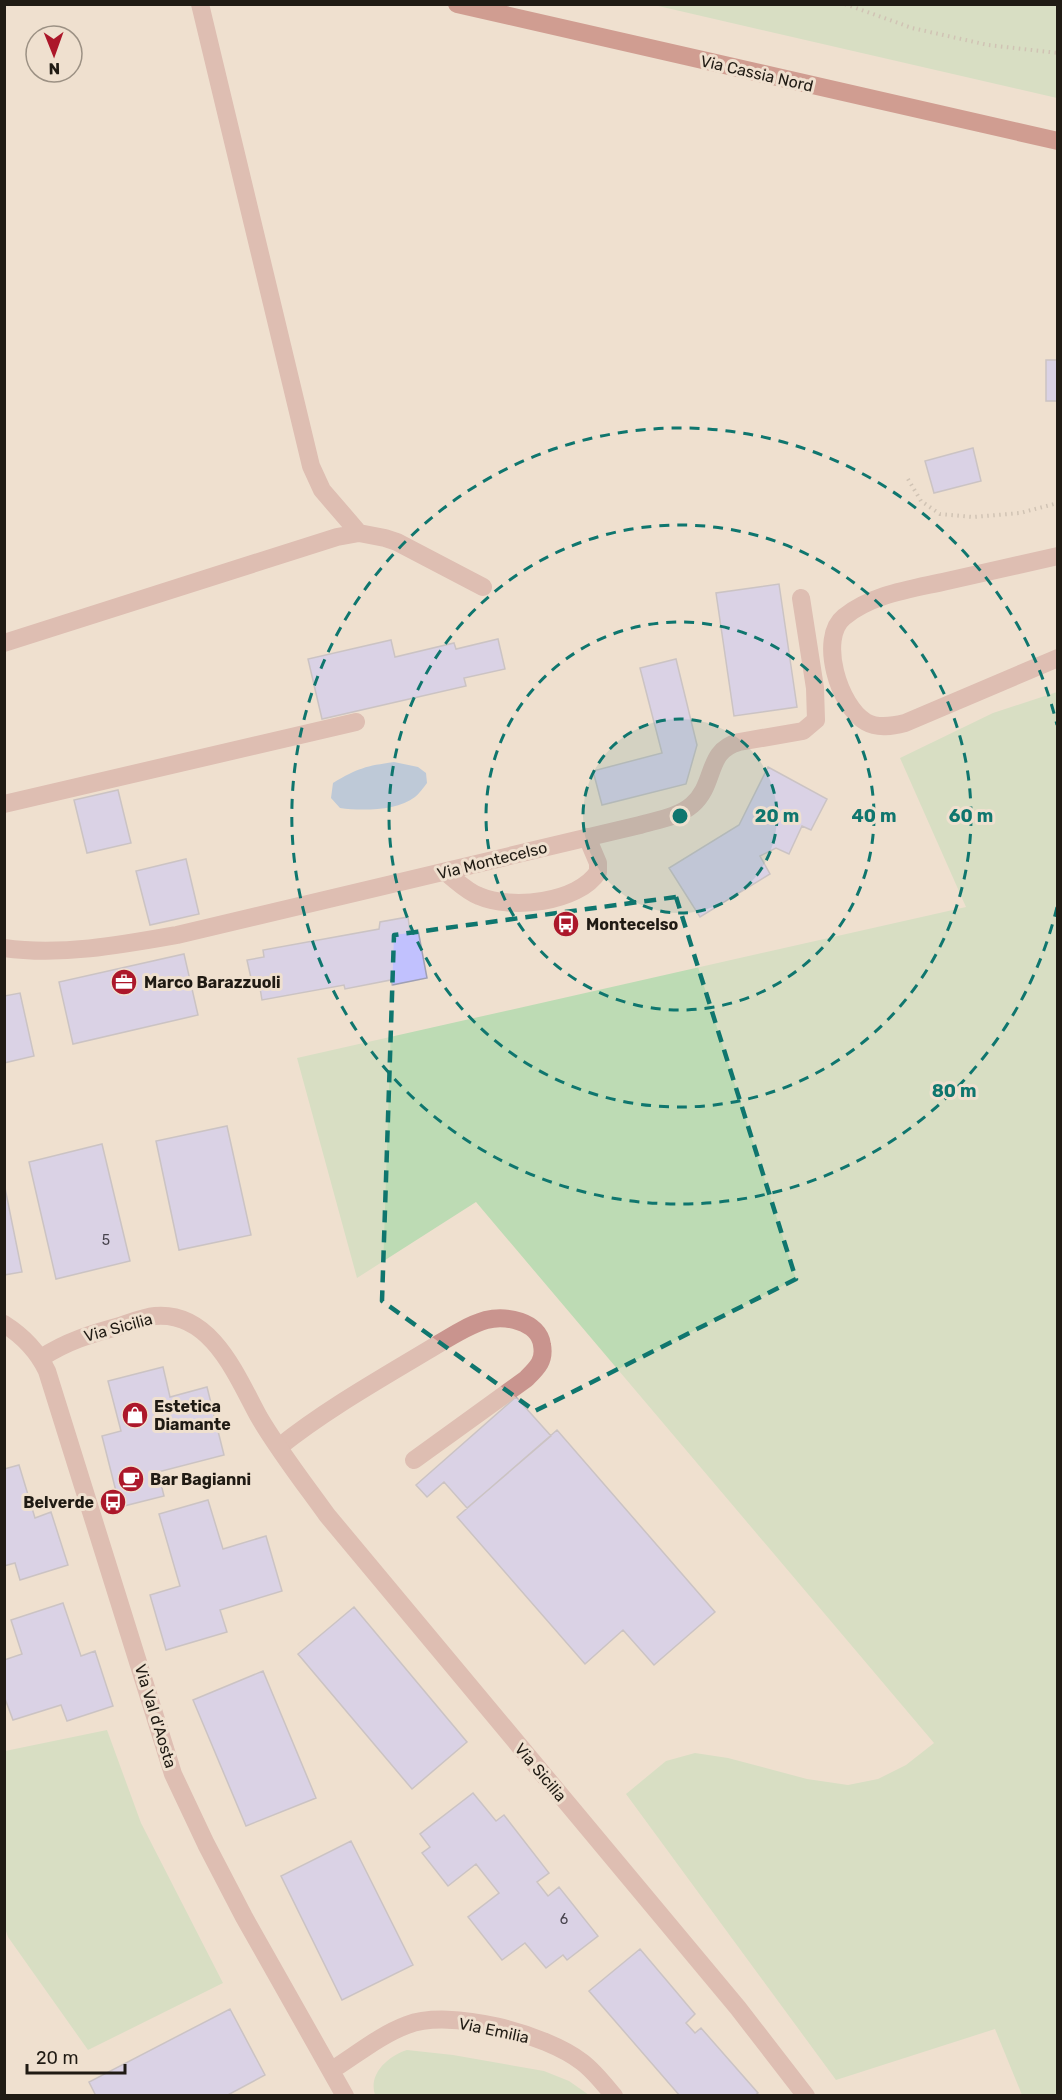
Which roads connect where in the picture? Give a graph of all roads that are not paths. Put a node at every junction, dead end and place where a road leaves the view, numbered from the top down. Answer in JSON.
{"nodes":[{"id":1,"x":200,"y":4,"type":"edge"},
{"id":2,"x":457,"y":4,"type":"edge"},
{"id":3,"x":1058,"y":141,"type":"edge"},
{"id":4,"x":358,"y":533,"type":"junction"},
{"id":5,"x":1058,"y":556,"type":"edge"},
{"id":6,"x":483,"y":587,"type":"dead end"},
{"id":7,"x":801,"y":598,"type":"dead end"},
{"id":8,"x":4,"y":643,"type":"edge"},
{"id":9,"x":1058,"y":658,"type":"edge"},
{"id":10,"x":356,"y":722,"type":"dead end"},
{"id":11,"x":4,"y":804,"type":"edge"},
{"id":12,"x":588,"y":837,"type":"junction"},
{"id":13,"x":445,"y":872,"type":"junction"},
{"id":14,"x":4,"y":948,"type":"edge"},
{"id":15,"x":4,"y":1324,"type":"edge"},
{"id":16,"x":41,"y":1358,"type":"junction"},
{"id":17,"x":279,"y":1446,"type":"junction"},
{"id":18,"x":414,"y":1460,"type":"dead end"},
{"id":19,"x":332,"y":2070,"type":"junction"},
{"id":20,"x":345,"y":2096,"type":"edge"},
{"id":21,"x":614,"y":2096,"type":"edge"},
{"id":22,"x":806,"y":2096,"type":"edge"}],
"edges":[{"from":1,"to":4,"type":"street"},
{"from":2,"to":3,"type":"main road","name":"Via Cassia Nord"},
{"from":4,"to":6,"type":"street"},
{"from":4,"to":8,"type":"street"},
{"from":5,"to":9,"type":"street"},
{"from":7,"to":12,"type":"street","name":"Via Montecelso"},
{"from":10,"to":11,"type":"street"},
{"from":12,"to":13,"type":"street","name":"Via Montecelso"},
{"from":12,"to":13,"type":"street"},
{"from":13,"to":14,"type":"street","name":"Via Montecelso"},
{"from":15,"to":16,"type":"street","name":"Via Val d'Aosta"},
{"from":16,"to":17,"type":"street","name":"Via Sicilia"},
{"from":16,"to":19,"type":"street","name":"Via Val d'Aosta"},
{"from":17,"to":18,"type":"street"},
{"from":17,"to":22,"type":"street","name":"Via Sicilia"},
{"from":19,"to":20,"type":"street","name":"Via Val d'Aosta"},
{"from":19,"to":21,"type":"street","name":"Via Emilia"}]}
